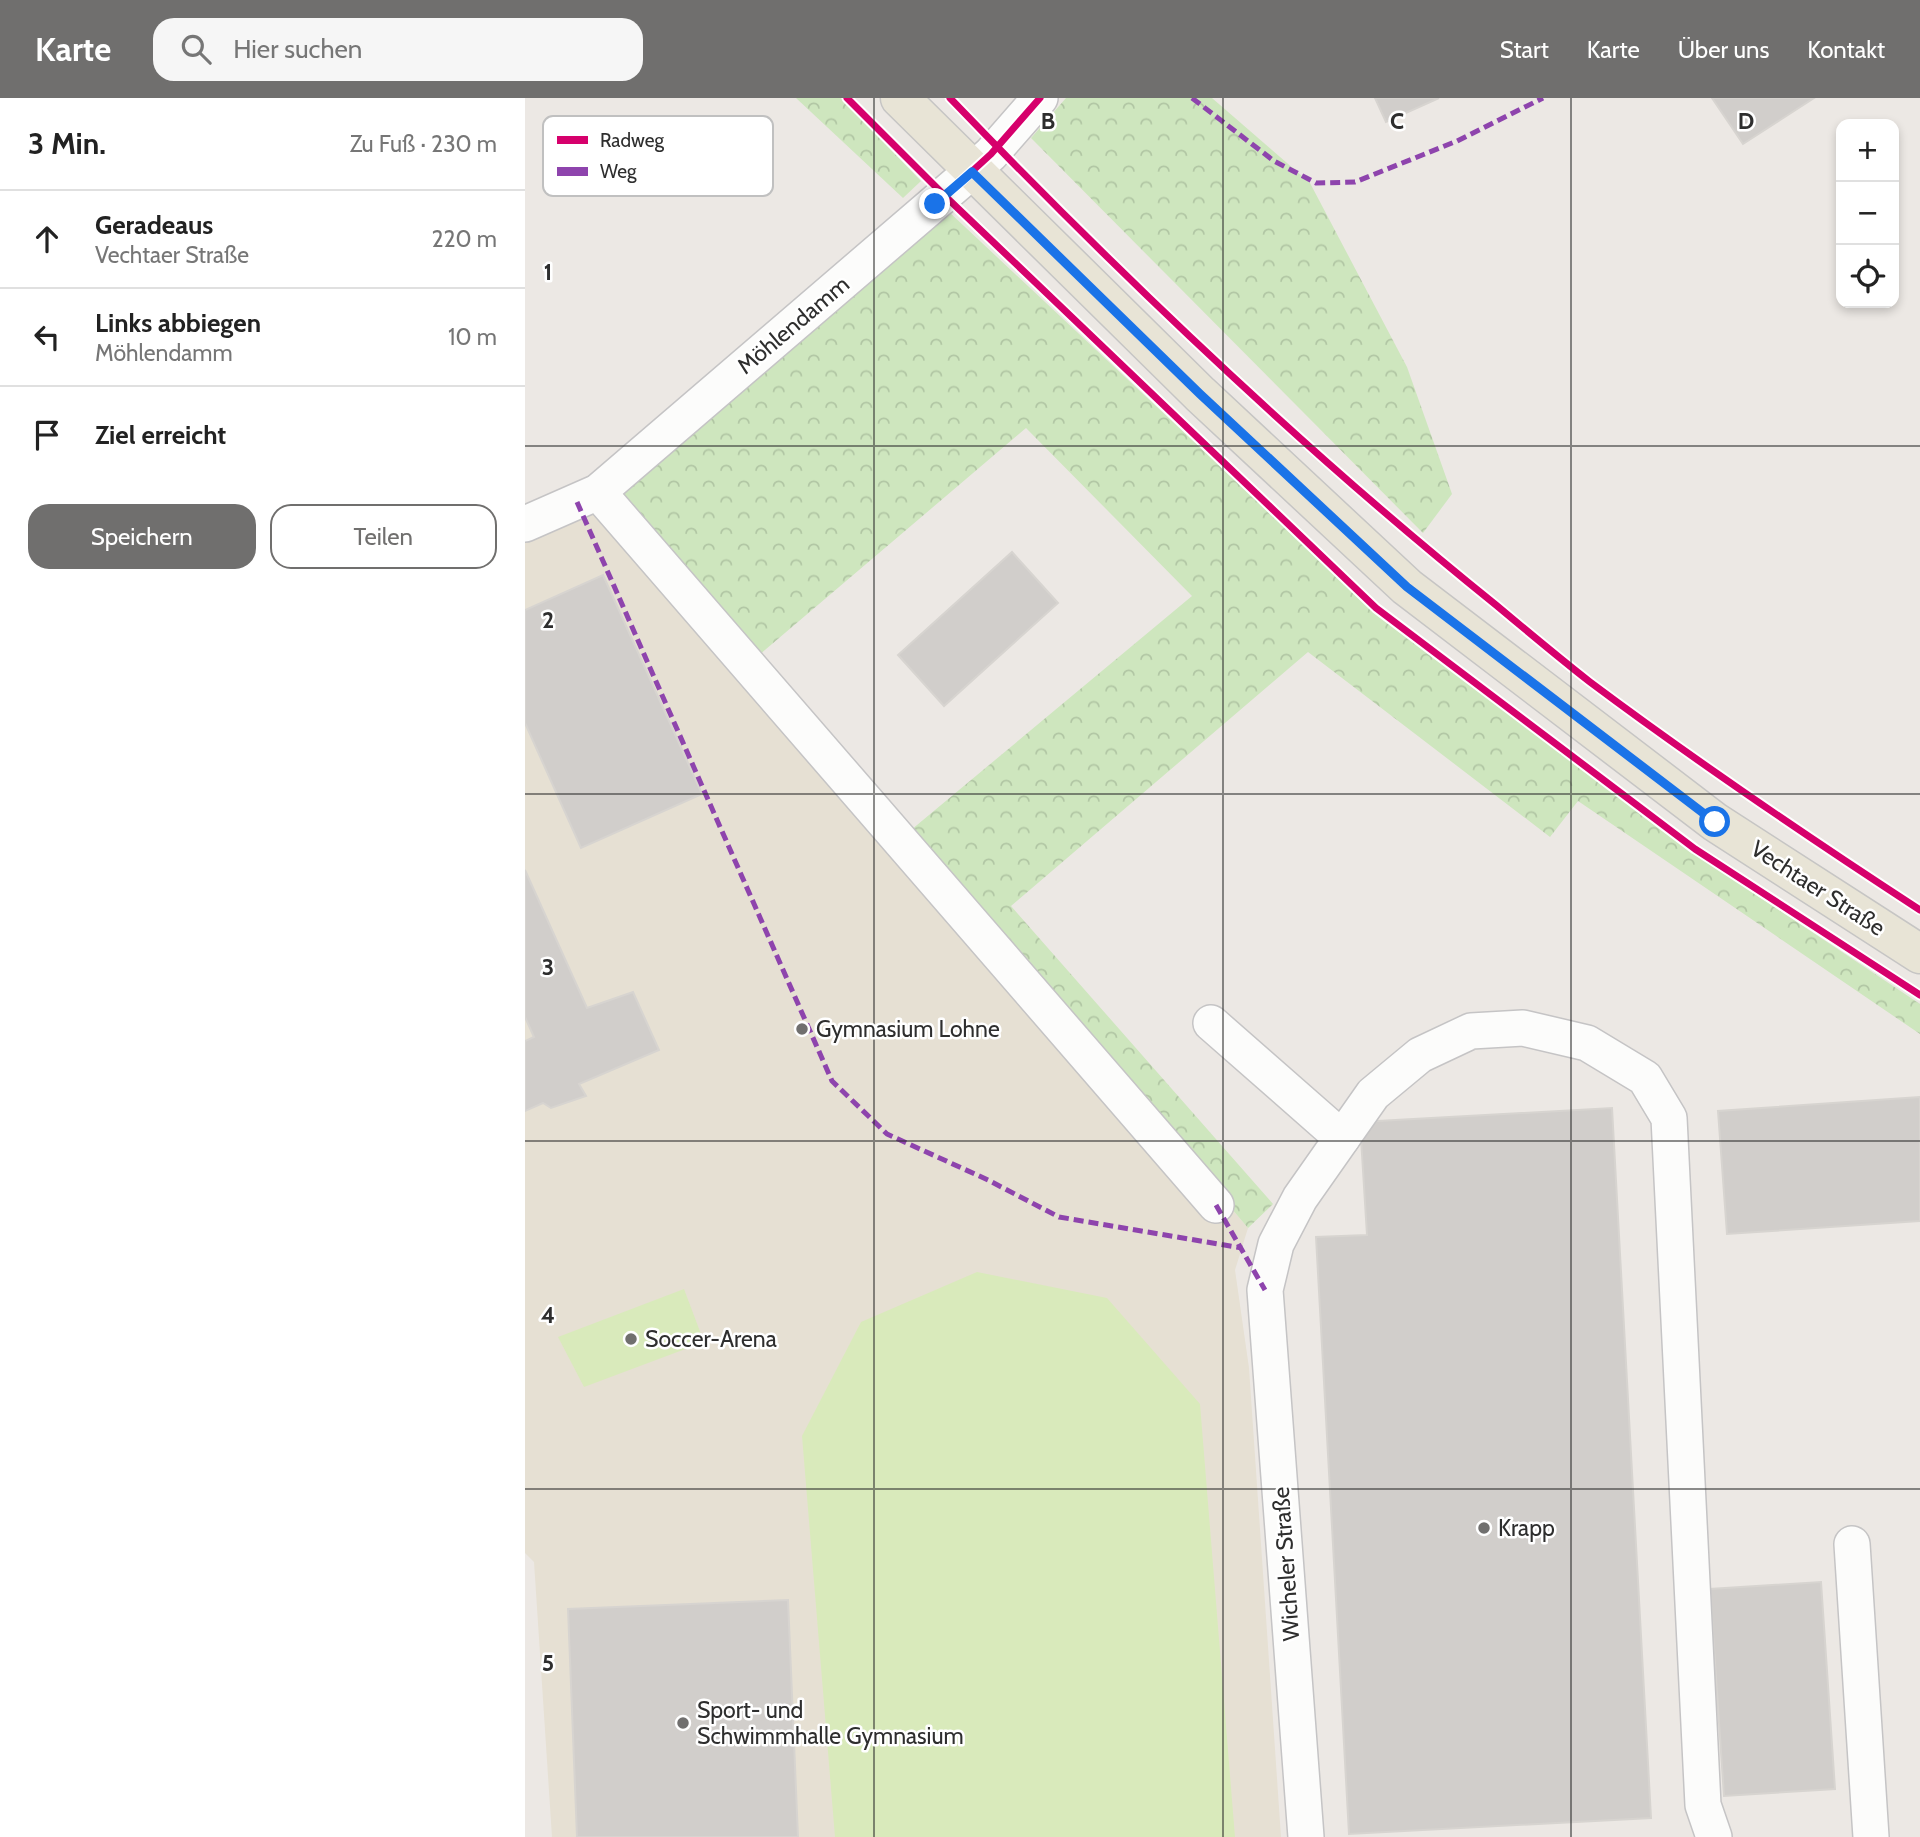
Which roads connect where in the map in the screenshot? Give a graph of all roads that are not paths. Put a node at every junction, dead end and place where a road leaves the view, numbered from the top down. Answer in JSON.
{"nodes":[{"id":1,"x":900,"y":98,"type":"edge"},
{"id":2,"x":1040,"y":98,"type":"edge"},
{"id":3,"x":972,"y":172,"type":"junction"},
{"id":4,"x":598,"y":492,"type":"junction"},
{"id":5,"x":525,"y":524,"type":"edge"},
{"id":6,"x":1920,"y":954,"type":"edge"},
{"id":7,"x":1211,"y":1024,"type":"dead end"},
{"id":8,"x":1342,"y":1138,"type":"junction"},
{"id":9,"x":1216,"y":1205,"type":"dead end"},
{"id":10,"x":1852,"y":1544,"type":"dead end"},
{"id":11,"x":1306,"y":1837,"type":"edge"},
{"id":12,"x":1714,"y":1837,"type":"edge"},
{"id":13,"x":1871,"y":1837,"type":"edge"}],
"edges":[{"from":1,"to":3,"type":"main road","name":"Vechtaer Straße"},
{"from":2,"to":3,"type":"street","name":"Möhlendamm"},
{"from":3,"to":4,"type":"street","name":"Möhlendamm"},
{"from":3,"to":6,"type":"main road","name":"Vechtaer Straße"},
{"from":4,"to":5,"type":"street","name":"Möhlendamm"},
{"from":4,"to":9,"type":"street"},
{"from":7,"to":8,"type":"street"},
{"from":8,"to":11,"type":"street","name":"Wicheler Straße"},
{"from":8,"to":12,"type":"street","name":"Wicheler Straße"},
{"from":10,"to":13,"type":"street"}]}
